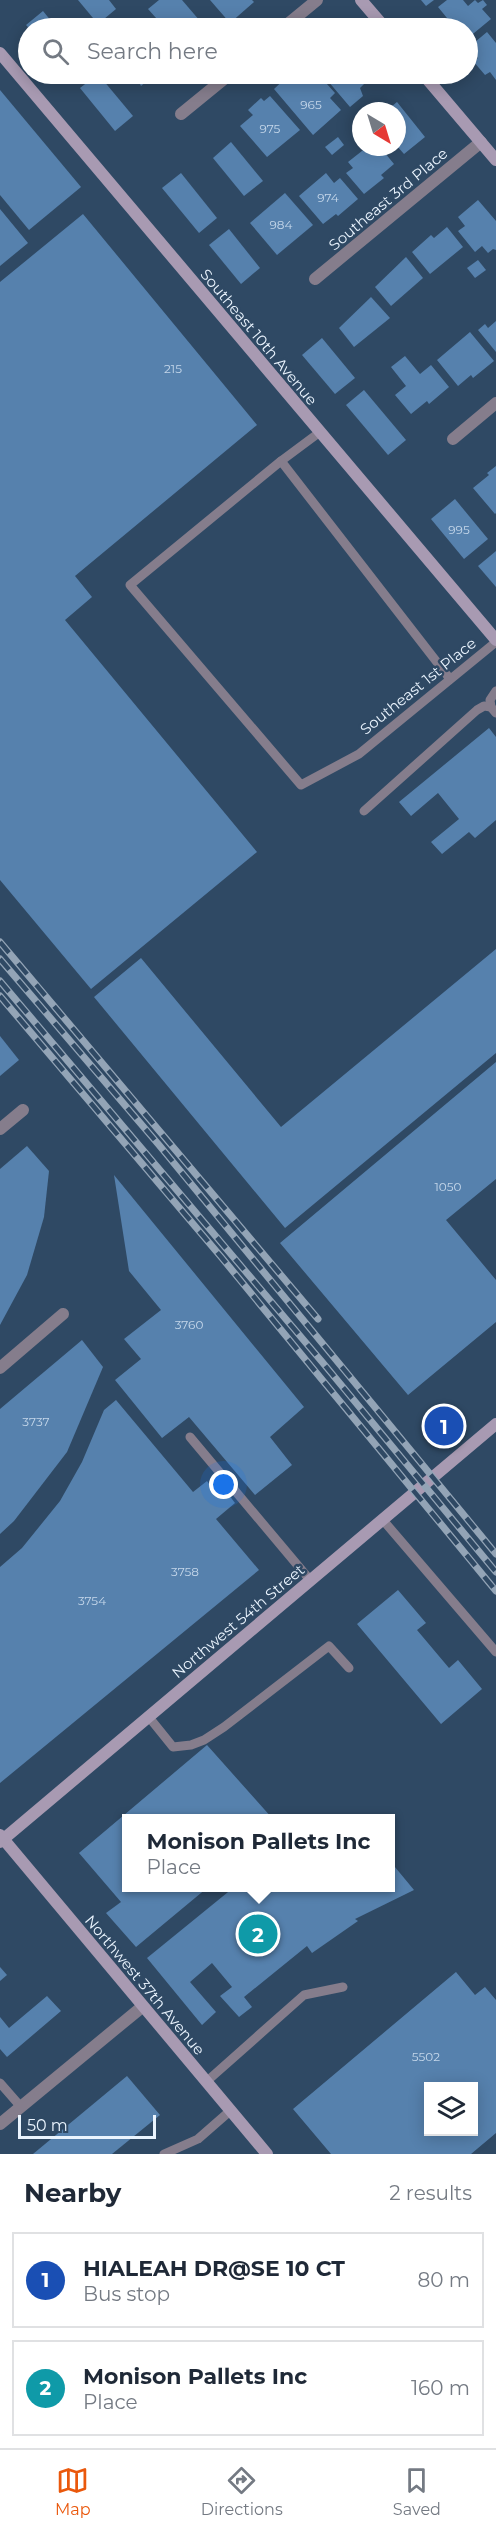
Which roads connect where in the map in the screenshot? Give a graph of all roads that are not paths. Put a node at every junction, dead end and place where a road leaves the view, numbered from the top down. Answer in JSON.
{"nodes":[{"id":1,"x":316,"y":0,"type":"edge"},
{"id":2,"x":361,"y":0,"type":"edge"},
{"id":3,"x":295,"y":18,"type":"edge"},
{"id":4,"x":376,"y":18,"type":"edge"},
{"id":5,"x":0,"y":53,"type":"edge"},
{"id":6,"x":18,"y":74,"type":"edge"},
{"id":7,"x":26,"y":84,"type":"edge"},
{"id":8,"x":218,"y":84,"type":"edge"},
{"id":9,"x":432,"y":84,"type":"edge"},
{"id":10,"x":181,"y":114,"type":"dead end"},
{"id":11,"x":481,"y":142,"type":"junction"},
{"id":12,"x":496,"y":160,"type":"edge"},
{"id":13,"x":315,"y":279,"type":"dead end"},
{"id":14,"x":496,"y":403,"type":"edge"},
{"id":15,"x":320,"y":432,"type":"junction"},
{"id":16,"x":453,"y":439,"type":"dead end"},
{"id":17,"x":281,"y":461,"type":"junction"},
{"id":18,"x":496,"y":641,"type":"edge"},
{"id":19,"x":450,"y":679,"type":"junction"},
{"id":20,"x":496,"y":691,"type":"edge"},
{"id":21,"x":493,"y":710,"type":"edge"},
{"id":22,"x":363,"y":811,"type":"dead end"},
{"id":23,"x":23,"y":1110,"type":"dead end"},
{"id":24,"x":0,"y":1129,"type":"edge"},
{"id":25,"x":63,"y":1314,"type":"dead end"},
{"id":26,"x":0,"y":1368,"type":"edge"},
{"id":27,"x":496,"y":1424,"type":"edge"},
{"id":28,"x":190,"y":1437,"type":"dead end"},
{"id":29,"x":382,"y":1519,"type":"junction"},
{"id":30,"x":310,"y":1580,"type":"junction"},
{"id":31,"x":496,"y":1652,"type":"edge"},
{"id":32,"x":349,"y":1668,"type":"dead end"},
{"id":33,"x":148,"y":1716,"type":"junction"},
{"id":34,"x":1,"y":1838,"type":"edge"},
{"id":35,"x":344,"y":1987,"type":"dead end"},
{"id":36,"x":142,"y":2007,"type":"junction"},
{"id":37,"x":206,"y":2082,"type":"junction"},
{"id":38,"x":0,"y":2083,"type":"edge"},
{"id":39,"x":21,"y":2107,"type":"junction"},
{"id":40,"x":231,"y":2111,"type":"junction"},
{"id":41,"x":0,"y":2124,"type":"edge"},
{"id":42,"x":164,"y":2154,"type":"edge"},
{"id":43,"x":267,"y":2154,"type":"edge"}],
"edges":[{"from":1,"to":3,"type":"street"},
{"from":2,"to":4,"type":"street"},
{"from":5,"to":6,"type":"street","name":"Southeast 10th Avenue"},
{"from":7,"to":15,"type":"street","name":"Southeast 10th Avenue"},
{"from":8,"to":10,"type":"street"},
{"from":9,"to":11,"type":"street"},
{"from":11,"to":12,"type":"street"},
{"from":11,"to":13,"type":"street","name":"Southeast 3rd Place"},
{"from":14,"to":16,"type":"street"},
{"from":15,"to":17,"type":"lane"},
{"from":15,"to":18,"type":"street","name":"Southeast 10th Avenue"},
{"from":17,"to":19,"type":"lane"},
{"from":17,"to":19,"type":"lane","name":"Southeast 1st Place"},
{"from":18,"to":19,"type":"lane","name":"Southeast 1st Place"},
{"from":20,"to":21,"type":"lane"},
{"from":21,"to":22,"type":"lane"},
{"from":23,"to":24,"type":"street"},
{"from":25,"to":26,"type":"street"},
{"from":27,"to":29,"type":"street","name":"Northwest 54th Street"},
{"from":28,"to":30,"type":"lane"},
{"from":29,"to":30,"type":"street","name":"Northwest 54th Street"},
{"from":29,"to":31,"type":"lane"},
{"from":30,"to":33,"type":"street","name":"Northwest 54th Street"},
{"from":32,"to":33,"type":"lane"},
{"from":33,"to":34,"type":"street","name":"Northwest 54th Street"},
{"from":34,"to":36,"type":"street","name":"Northwest 37th Avenue"},
{"from":35,"to":37,"type":"lane"},
{"from":36,"to":37,"type":"street","name":"Northwest 37th Avenue"},
{"from":36,"to":39,"type":"street"},
{"from":37,"to":40,"type":"street","name":"Northwest 37th Avenue"},
{"from":38,"to":39,"type":"lane"},
{"from":39,"to":41,"type":"street"},
{"from":40,"to":42,"type":"lane"},
{"from":40,"to":43,"type":"street","name":"Northwest 37th Avenue"}]}
